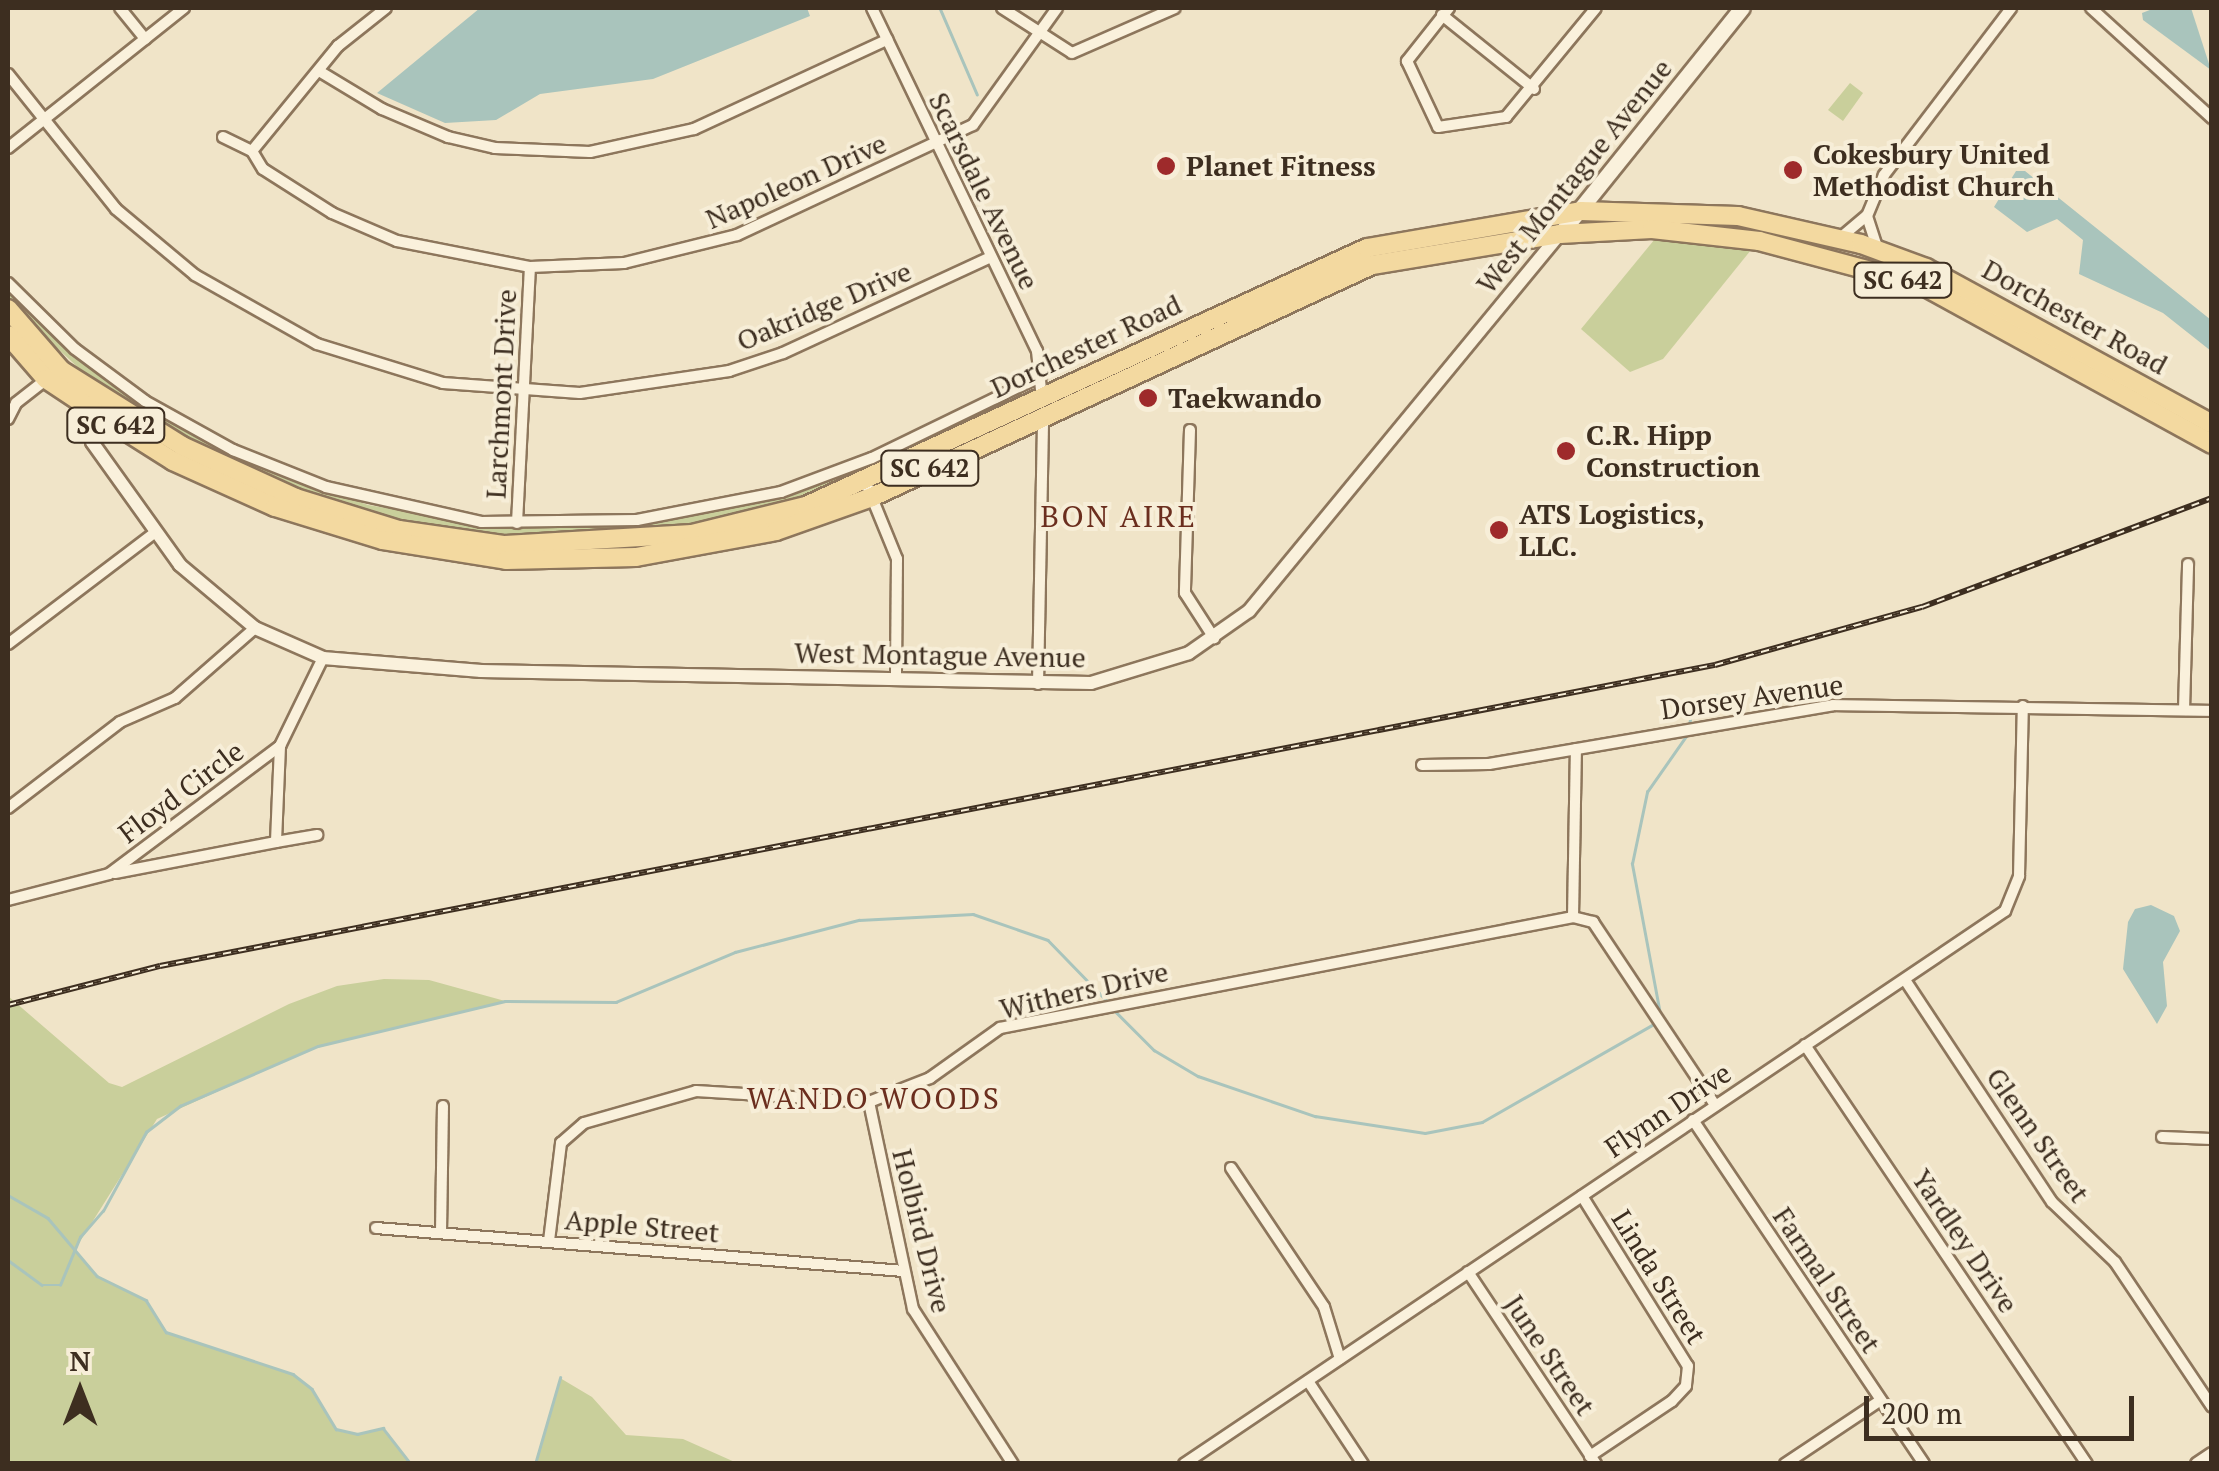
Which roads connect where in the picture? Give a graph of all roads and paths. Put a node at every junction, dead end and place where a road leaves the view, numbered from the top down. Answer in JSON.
{"nodes":[{"id":1,"x":120,"y":8,"type":"edge"},
{"id":2,"x":184,"y":8,"type":"edge"},
{"id":3,"x":386,"y":8,"type":"edge"},
{"id":4,"x":872,"y":8,"type":"edge"},
{"id":5,"x":1002,"y":8,"type":"edge"},
{"id":6,"x":1057,"y":8,"type":"edge"},
{"id":7,"x":1175,"y":8,"type":"edge"},
{"id":8,"x":1596,"y":8,"type":"edge"},
{"id":9,"x":1742,"y":8,"type":"edge"},
{"id":10,"x":2011,"y":8,"type":"edge"},
{"id":11,"x":2091,"y":8,"type":"edge"},
{"id":12,"x":1445,"y":11,"type":"edge"},
{"id":13,"x":1038,"y":37,"type":"junction"},
{"id":14,"x":144,"y":39,"type":"junction"},
{"id":15,"x":887,"y":40,"type":"junction"},
{"id":16,"x":318,"y":71,"type":"junction"},
{"id":17,"x":8,"y":74,"type":"edge"},
{"id":18,"x":1534,"y":88,"type":"junction"},
{"id":19,"x":2212,"y":118,"type":"edge"},
{"id":20,"x":43,"y":120,"type":"junction"},
{"id":21,"x":223,"y":137,"type":"dead end"},
{"id":22,"x":936,"y":143,"type":"junction"},
{"id":23,"x":8,"y":148,"type":"edge"},
{"id":24,"x":252,"y":151,"type":"junction"},
{"id":25,"x":1581,"y":211,"type":"junction"},
{"id":26,"x":1867,"y":216,"type":"junction"},
{"id":27,"x":1560,"y":234,"type":"junction"},
{"id":28,"x":1840,"y":238,"type":"junction"},
{"id":29,"x":1882,"y":252,"type":"junction"},
{"id":30,"x":991,"y":257,"type":"junction"},
{"id":31,"x":530,"y":267,"type":"junction"},
{"id":32,"x":8,"y":283,"type":"edge"},
{"id":33,"x":8,"y":308,"type":"edge"},
{"id":34,"x":8,"y":335,"type":"edge"},
{"id":35,"x":54,"y":374,"type":"junction"},
{"id":36,"x":1041,"y":376,"type":"junction"},
{"id":37,"x":525,"y":391,"type":"junction"},
{"id":38,"x":12,"y":403,"type":"edge"},
{"id":39,"x":1042,"y":406,"type":"junction"},
{"id":40,"x":110,"y":410,"type":"junction"},
{"id":41,"x":8,"y":419,"type":"edge"},
{"id":42,"x":2212,"y":424,"type":"edge"},
{"id":43,"x":1190,"y":430,"type":"dead end"},
{"id":44,"x":2212,"y":444,"type":"edge"},
{"id":45,"x":869,"y":490,"type":"junction"},
{"id":46,"x":517,"y":523,"type":"junction"},
{"id":47,"x":154,"y":533,"type":"junction"},
{"id":48,"x":2188,"y":564,"type":"dead end"},
{"id":49,"x":255,"y":628,"type":"junction"},
{"id":50,"x":1214,"y":638,"type":"junction"},
{"id":51,"x":8,"y":644,"type":"edge"},
{"id":52,"x":322,"y":658,"type":"junction"},
{"id":53,"x":896,"y":680,"type":"junction"},
{"id":54,"x":1038,"y":684,"type":"junction"},
{"id":55,"x":2023,"y":706,"type":"junction"},
{"id":56,"x":2184,"y":710,"type":"junction"},
{"id":57,"x":2212,"y":711,"type":"edge"},
{"id":58,"x":280,"y":746,"type":"junction"},
{"id":59,"x":1576,"y":749,"type":"junction"},
{"id":60,"x":1422,"y":765,"type":"dead end"},
{"id":61,"x":8,"y":808,"type":"edge"},
{"id":62,"x":317,"y":835,"type":"dead end"},
{"id":63,"x":276,"y":842,"type":"junction"},
{"id":64,"x":109,"y":874,"type":"junction"},
{"id":65,"x":8,"y":900,"type":"edge"},
{"id":66,"x":1573,"y":917,"type":"junction"},
{"id":67,"x":1905,"y":980,"type":"junction"},
{"id":68,"x":1805,"y":1044,"type":"junction"},
{"id":69,"x":869,"y":1102,"type":"junction"},
{"id":70,"x":1715,"y":1105,"type":"junction"},
{"id":71,"x":443,"y":1106,"type":"dead end"},
{"id":72,"x":1693,"y":1120,"type":"junction"},
{"id":73,"x":2162,"y":1137,"type":"dead end"},
{"id":74,"x":2212,"y":1139,"type":"edge"},
{"id":75,"x":1231,"y":1168,"type":"dead end"},
{"id":76,"x":1582,"y":1196,"type":"junction"},
{"id":77,"x":376,"y":1228,"type":"dead end"},
{"id":78,"x":441,"y":1232,"type":"junction"},
{"id":79,"x":549,"y":1241,"type":"junction"},
{"id":80,"x":903,"y":1270,"type":"junction"},
{"id":81,"x":1468,"y":1272,"type":"junction"},
{"id":82,"x":1340,"y":1359,"type":"junction"},
{"id":83,"x":1308,"y":1381,"type":"junction"},
{"id":84,"x":1881,"y":1400,"type":"junction"},
{"id":85,"x":2212,"y":1407,"type":"edge"},
{"id":86,"x":2212,"y":1454,"type":"edge"},
{"id":87,"x":1593,"y":1460,"type":"edge"},
{"id":88,"x":1013,"y":1464,"type":"edge"},
{"id":89,"x":1184,"y":1464,"type":"edge"},
{"id":90,"x":1363,"y":1464,"type":"edge"},
{"id":91,"x":1785,"y":1464,"type":"edge"},
{"id":92,"x":1924,"y":1464,"type":"edge"},
{"id":93,"x":2087,"y":1464,"type":"edge"},
{"id":94,"x":2197,"y":1464,"type":"edge"}],
"edges":[{"from":1,"to":14,"type":"street"},
{"from":2,"to":14,"type":"street"},
{"from":3,"to":16,"type":"street"},
{"from":4,"to":15,"type":"street","name":"Scarsdale Avenue"},
{"from":5,"to":13,"type":"street"},
{"from":6,"to":13,"type":"street","name":"Napoleon Drive"},
{"from":7,"to":13,"type":"street"},
{"from":8,"to":18,"type":"street"},
{"from":9,"to":25,"type":"main road","name":"West Montague Avenue"},
{"from":10,"to":26,"type":"street"},
{"from":11,"to":19,"type":"street"},
{"from":12,"to":18,"type":"street"},
{"from":12,"to":18,"type":"street"},
{"from":13,"to":22,"type":"street","name":"Napoleon Drive"},
{"from":14,"to":20,"type":"street"},
{"from":15,"to":16,"type":"street"},
{"from":15,"to":22,"type":"street","name":"Scarsdale Avenue"},
{"from":16,"to":24,"type":"street"},
{"from":17,"to":20,"type":"street","name":"Oakridge Drive"},
{"from":20,"to":23,"type":"street"},
{"from":20,"to":37,"type":"street","name":"Oakridge Drive"},
{"from":21,"to":24,"type":"street","name":"Napoleon Drive"},
{"from":22,"to":30,"type":"street","name":"Scarsdale Avenue"},
{"from":22,"to":31,"type":"street","name":"Napoleon Drive"},
{"from":24,"to":31,"type":"street","name":"Napoleon Drive"},
{"from":25,"to":27,"type":"main road","name":"West Montague Avenue"},
{"from":25,"to":28,"type":"main road","name":"Dorchester Road","number":"SC 642"},
{"from":25,"to":39,"type":"main road","name":"Dorchester Road","number":"SC 642"},
{"from":26,"to":28,"type":"street"},
{"from":26,"to":29,"type":"street"},
{"from":27,"to":39,"type":"main road","name":"Dorchester Road","number":"SC 642"},
{"from":27,"to":44,"type":"main road","name":"Dorchester Road","number":"SC 642"},
{"from":27,"to":50,"type":"street","name":"West Montague Avenue"},
{"from":28,"to":29,"type":"main road","name":"Dorchester Road","number":"SC 642"},
{"from":29,"to":42,"type":"main road","name":"Dorchester Road","number":"SC 642"},
{"from":30,"to":36,"type":"street","name":"Scarsdale Avenue"},
{"from":30,"to":37,"type":"street","name":"Oakridge Drive"},
{"from":31,"to":37,"type":"street","name":"Larchmont Drive"},
{"from":32,"to":46,"type":"street"},
{"from":33,"to":35,"type":"main road","name":"Dorchester Road","number":"SC 642"},
{"from":34,"to":35,"type":"main road","name":"Dorchester Road","number":"SC 642"},
{"from":35,"to":38,"type":"street"},
{"from":35,"to":40,"type":"main road","name":"Dorchester Road","number":"SC 642"},
{"from":36,"to":39,"type":"street","name":"Scarsdale Avenue"},
{"from":36,"to":46,"type":"street"},
{"from":37,"to":46,"type":"street","name":"Larchmont Drive"},
{"from":38,"to":41,"type":"street"},
{"from":39,"to":45,"type":"main road","name":"Dorchester Road","number":"SC 642"},
{"from":39,"to":54,"type":"street","name":"Scarsdale Avenue"},
{"from":40,"to":45,"type":"main road","name":"Dorchester Road","number":"SC 642"},
{"from":40,"to":47,"type":"street","name":"West Montague Avenue"},
{"from":43,"to":50,"type":"street"},
{"from":45,"to":53,"type":"street"},
{"from":47,"to":49,"type":"street","name":"West Montague Avenue"},
{"from":47,"to":51,"type":"street"},
{"from":48,"to":56,"type":"street"},
{"from":49,"to":52,"type":"street","name":"West Montague Avenue"},
{"from":49,"to":61,"type":"street"},
{"from":50,"to":54,"type":"street","name":"West Montague Avenue"},
{"from":52,"to":53,"type":"street","name":"West Montague Avenue"},
{"from":52,"to":58,"type":"street","name":"Floyd Circle"},
{"from":53,"to":54,"type":"street","name":"West Montague Avenue"},
{"from":55,"to":56,"type":"street","name":"Dorsey Avenue"},
{"from":55,"to":59,"type":"street","name":"Dorsey Avenue"},
{"from":55,"to":67,"type":"street","name":"Flynn Drive"},
{"from":56,"to":57,"type":"street","name":"Dorsey Avenue"},
{"from":58,"to":63,"type":"street","name":"Floyd Circle"},
{"from":58,"to":64,"type":"street","name":"Floyd Circle"},
{"from":59,"to":60,"type":"street","name":"Dorsey Avenue"},
{"from":59,"to":66,"type":"street"},
{"from":62,"to":63,"type":"street","name":"Floyd Circle"},
{"from":63,"to":64,"type":"street","name":"Floyd Circle"},
{"from":64,"to":65,"type":"street","name":"Floyd Circle"},
{"from":66,"to":69,"type":"street","name":"Withers Drive"},
{"from":66,"to":70,"type":"street"},
{"from":67,"to":68,"type":"street","name":"Flynn Drive"},
{"from":67,"to":85,"type":"street","name":"Glenn Street"},
{"from":68,"to":70,"type":"street","name":"Flynn Drive"},
{"from":68,"to":93,"type":"street","name":"Yardley Drive"},
{"from":69,"to":79,"type":"street","name":"Withers Drive"},
{"from":69,"to":80,"type":"street","name":"Holbird Drive"},
{"from":70,"to":72,"type":"street","name":"Flynn Drive"},
{"from":71,"to":78,"type":"street"},
{"from":72,"to":76,"type":"street","name":"Flynn Drive"},
{"from":72,"to":84,"type":"street","name":"Farmal Street"},
{"from":73,"to":74,"type":"street"},
{"from":75,"to":82,"type":"street"},
{"from":76,"to":81,"type":"street","name":"Flynn Drive"},
{"from":76,"to":87,"type":"street","name":"Linda Street"},
{"from":77,"to":78,"type":"street","name":"Apple Street"},
{"from":78,"to":79,"type":"street","name":"Apple Street"},
{"from":79,"to":80,"type":"street","name":"Apple Street"},
{"from":80,"to":88,"type":"street","name":"Holbird Drive"},
{"from":81,"to":82,"type":"street","name":"Flynn Drive"},
{"from":81,"to":87,"type":"street","name":"June Street"},
{"from":82,"to":83,"type":"street","name":"Flynn Drive"},
{"from":83,"to":89,"type":"street","name":"Flynn Drive"},
{"from":83,"to":90,"type":"street"},
{"from":84,"to":91,"type":"street"},
{"from":84,"to":92,"type":"street","name":"Farmal Street"},
{"from":86,"to":94,"type":"street"}]}
